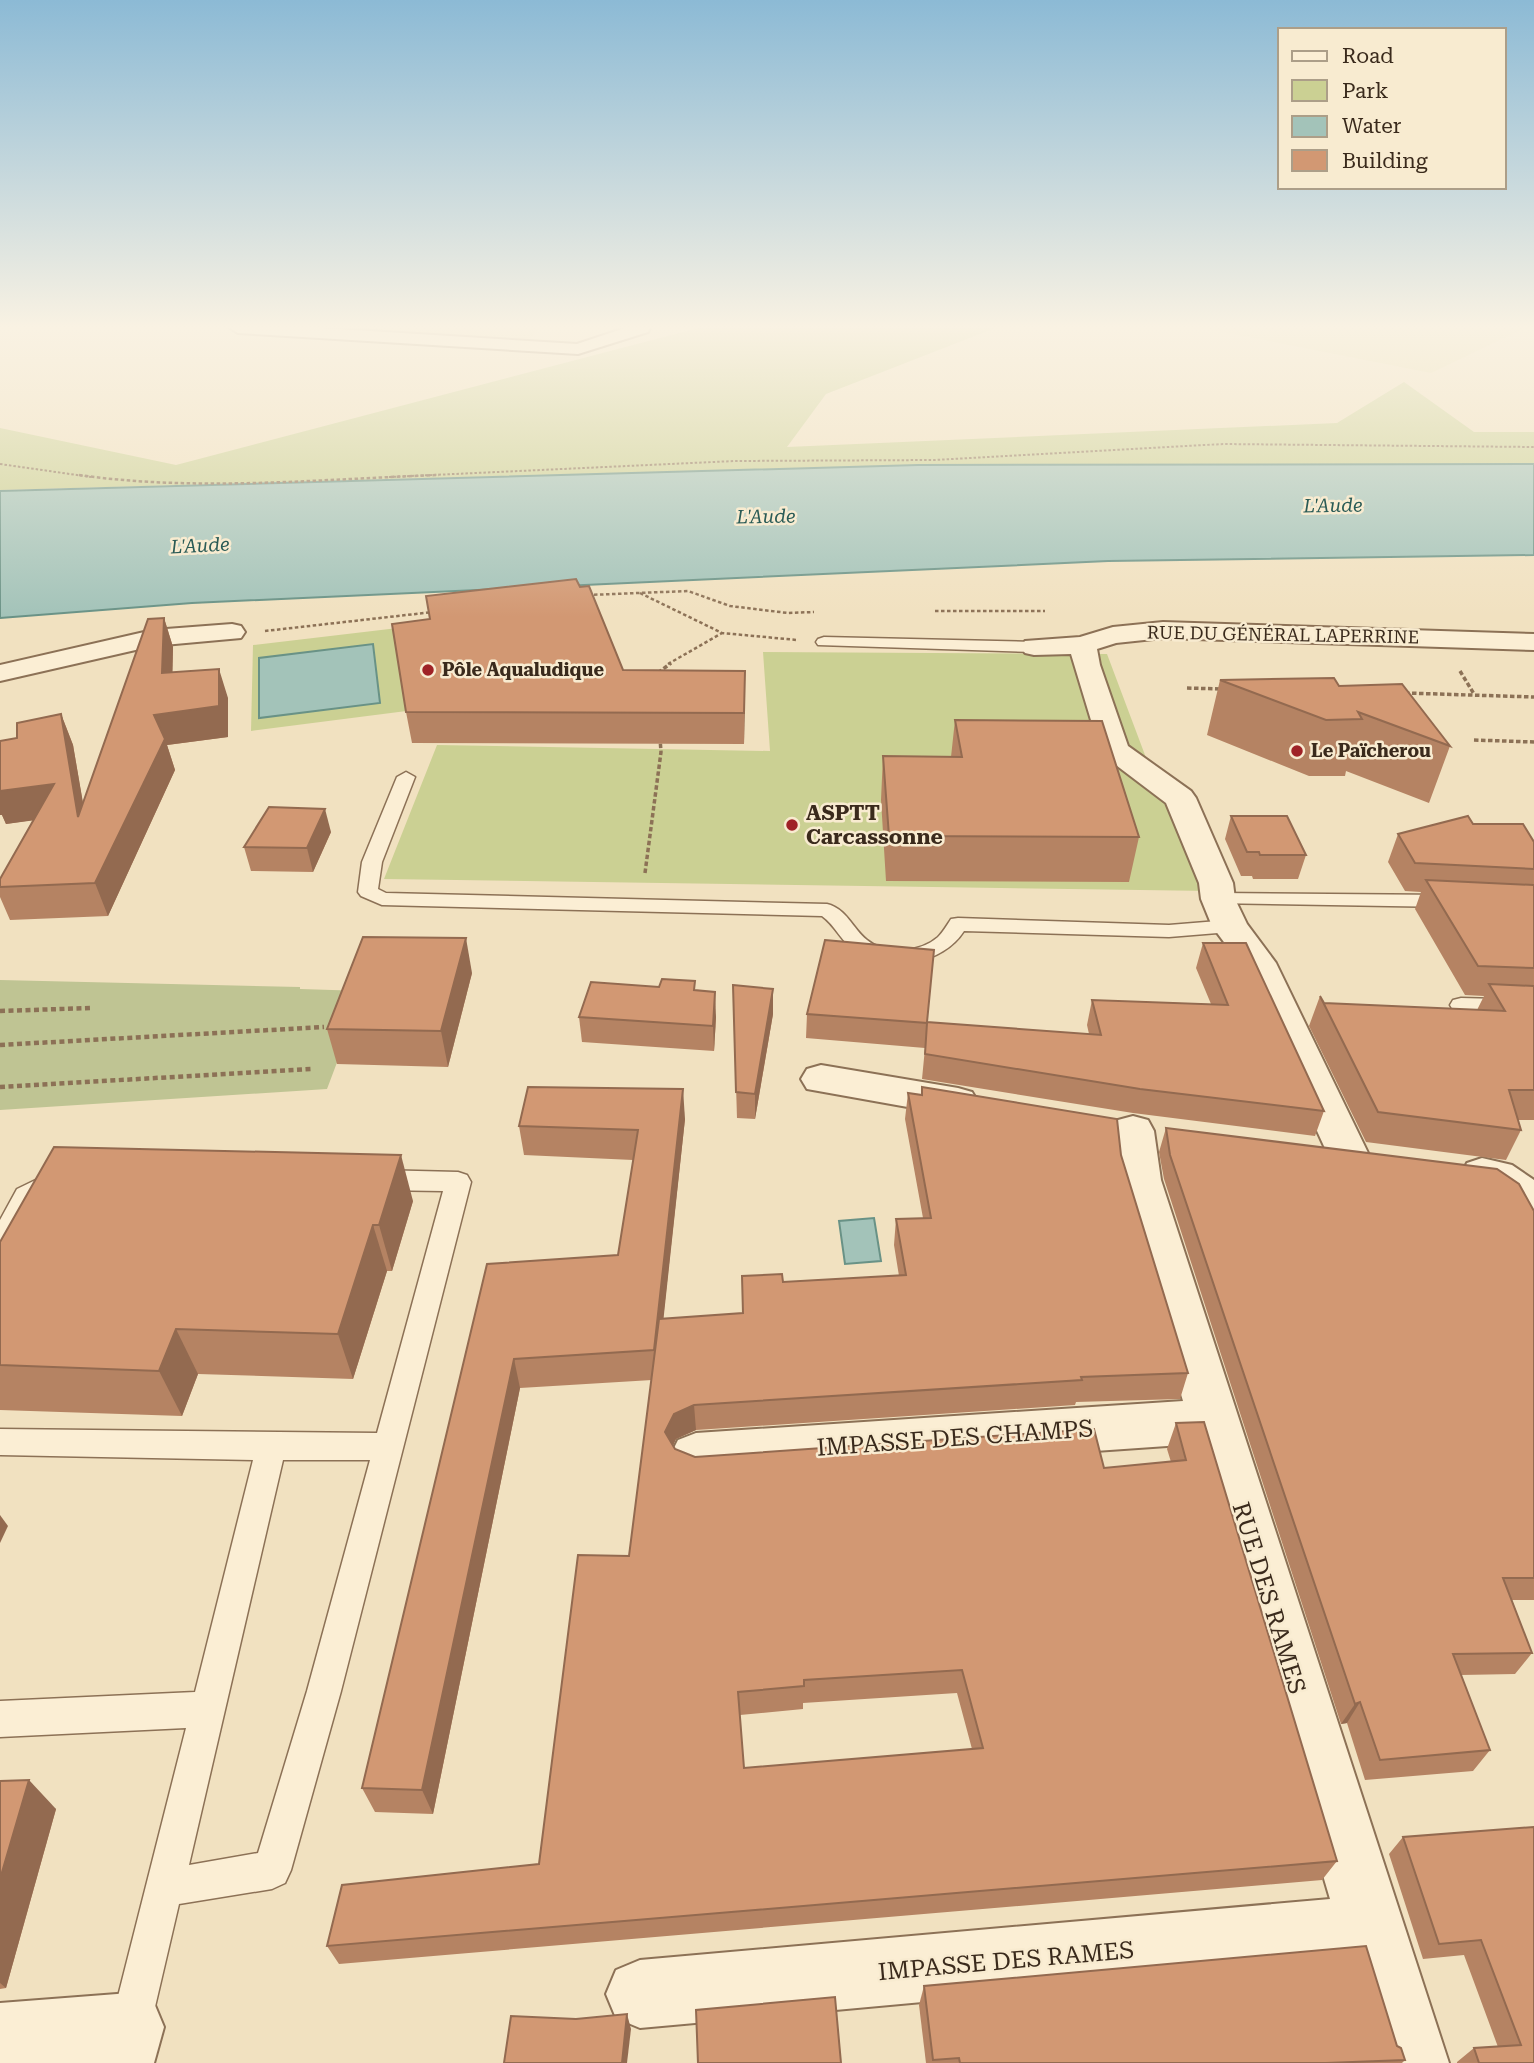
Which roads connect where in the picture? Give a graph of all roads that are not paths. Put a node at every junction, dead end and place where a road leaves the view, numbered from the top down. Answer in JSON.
{"nodes":[{"id":1,"x":232,"y":632,"type":"dead end"},
{"id":2,"x":824,"y":642,"type":"road end"},
{"id":3,"x":1534,"y":642,"type":"edge"},
{"id":4,"x":1083,"y":645,"type":"junction"},
{"id":5,"x":1034,"y":647,"type":"joint"},
{"id":6,"x":0,"y":673,"type":"edge"},
{"id":7,"x":406,"y":777,"type":"dead end"},
{"id":8,"x":1468,"y":902,"type":"edge"},
{"id":9,"x":1224,"y":913,"type":"junction"},
{"id":10,"x":1461,"y":1005,"type":"dead end"},
{"id":11,"x":1534,"y":1007,"type":"edge"},
{"id":12,"x":821,"y":1079,"type":"dead end"},
{"id":13,"x":999,"y":1109,"type":"edge"},
{"id":14,"x":1133,"y":1130,"type":"dead end"},
{"id":15,"x":1349,"y":1157,"type":"edge"},
{"id":16,"x":1443,"y":1169,"type":"edge"},
{"id":17,"x":72,"y":1171,"type":"edge"},
{"id":18,"x":348,"y":1179,"type":"edge"},
{"id":19,"x":1534,"y":1203,"type":"edge"},
{"id":20,"x":0,"y":1244,"type":"edge"},
{"id":21,"x":1214,"y":1421,"type":"junction"},
{"id":22,"x":0,"y":1442,"type":"edge"},
{"id":23,"x":387,"y":1446,"type":"junction"},
{"id":24,"x":271,"y":1447,"type":"junction"},
{"id":25,"x":696,"y":1456,"type":"edge"},
{"id":26,"x":208,"y":1709,"type":"junction"},
{"id":27,"x":0,"y":1719,"type":"edge"},
{"id":28,"x":163,"y":1888,"type":"junction"},
{"id":29,"x":1372,"y":1928,"type":"junction"},
{"id":30,"x":640,"y":1994,"type":"dead end"},
{"id":31,"x":0,"y":2038,"type":"edge"},
{"id":32,"x":124,"y":2045,"type":"edge"},
{"id":33,"x":1415,"y":2063,"type":"edge"}],
"edges":[{"from":1,"to":6,"type":"street"},
{"from":2,"to":5,"type":"lane"},
{"from":3,"to":4,"type":"street","name":"RUE DU GÉNÉRAL LAPERRINE"},
{"from":4,"to":5,"type":"street","name":"RUE DU GÉNÉRAL LAPERRINE"},
{"from":4,"to":9,"type":"street"},
{"from":7,"to":9,"type":"lane"},
{"from":8,"to":9,"type":"lane"},
{"from":9,"to":15,"type":"street"},
{"from":10,"to":11,"type":"lane"},
{"from":12,"to":13,"type":"street"},
{"from":14,"to":21,"type":"street","name":"RUE DES RAMES"},
{"from":16,"to":19,"type":"street"},
{"from":17,"to":20,"type":"lane"},
{"from":18,"to":23,"type":"lane"},
{"from":21,"to":25,"type":"street","name":"IMPASSE DES CHAMPS"},
{"from":21,"to":29,"type":"street","name":"RUE DES RAMES"},
{"from":22,"to":24,"type":"lane"},
{"from":23,"to":24,"type":"lane"},
{"from":23,"to":28,"type":"lane"},
{"from":24,"to":26,"type":"lane"},
{"from":26,"to":27,"type":"lane"},
{"from":26,"to":28,"type":"lane"},
{"from":28,"to":32,"type":"lane"},
{"from":29,"to":30,"type":"street","name":"IMPASSE DES RAMES"},
{"from":29,"to":33,"type":"street","name":"RUE DES RAMES"},
{"from":31,"to":32,"type":"street"}]}
